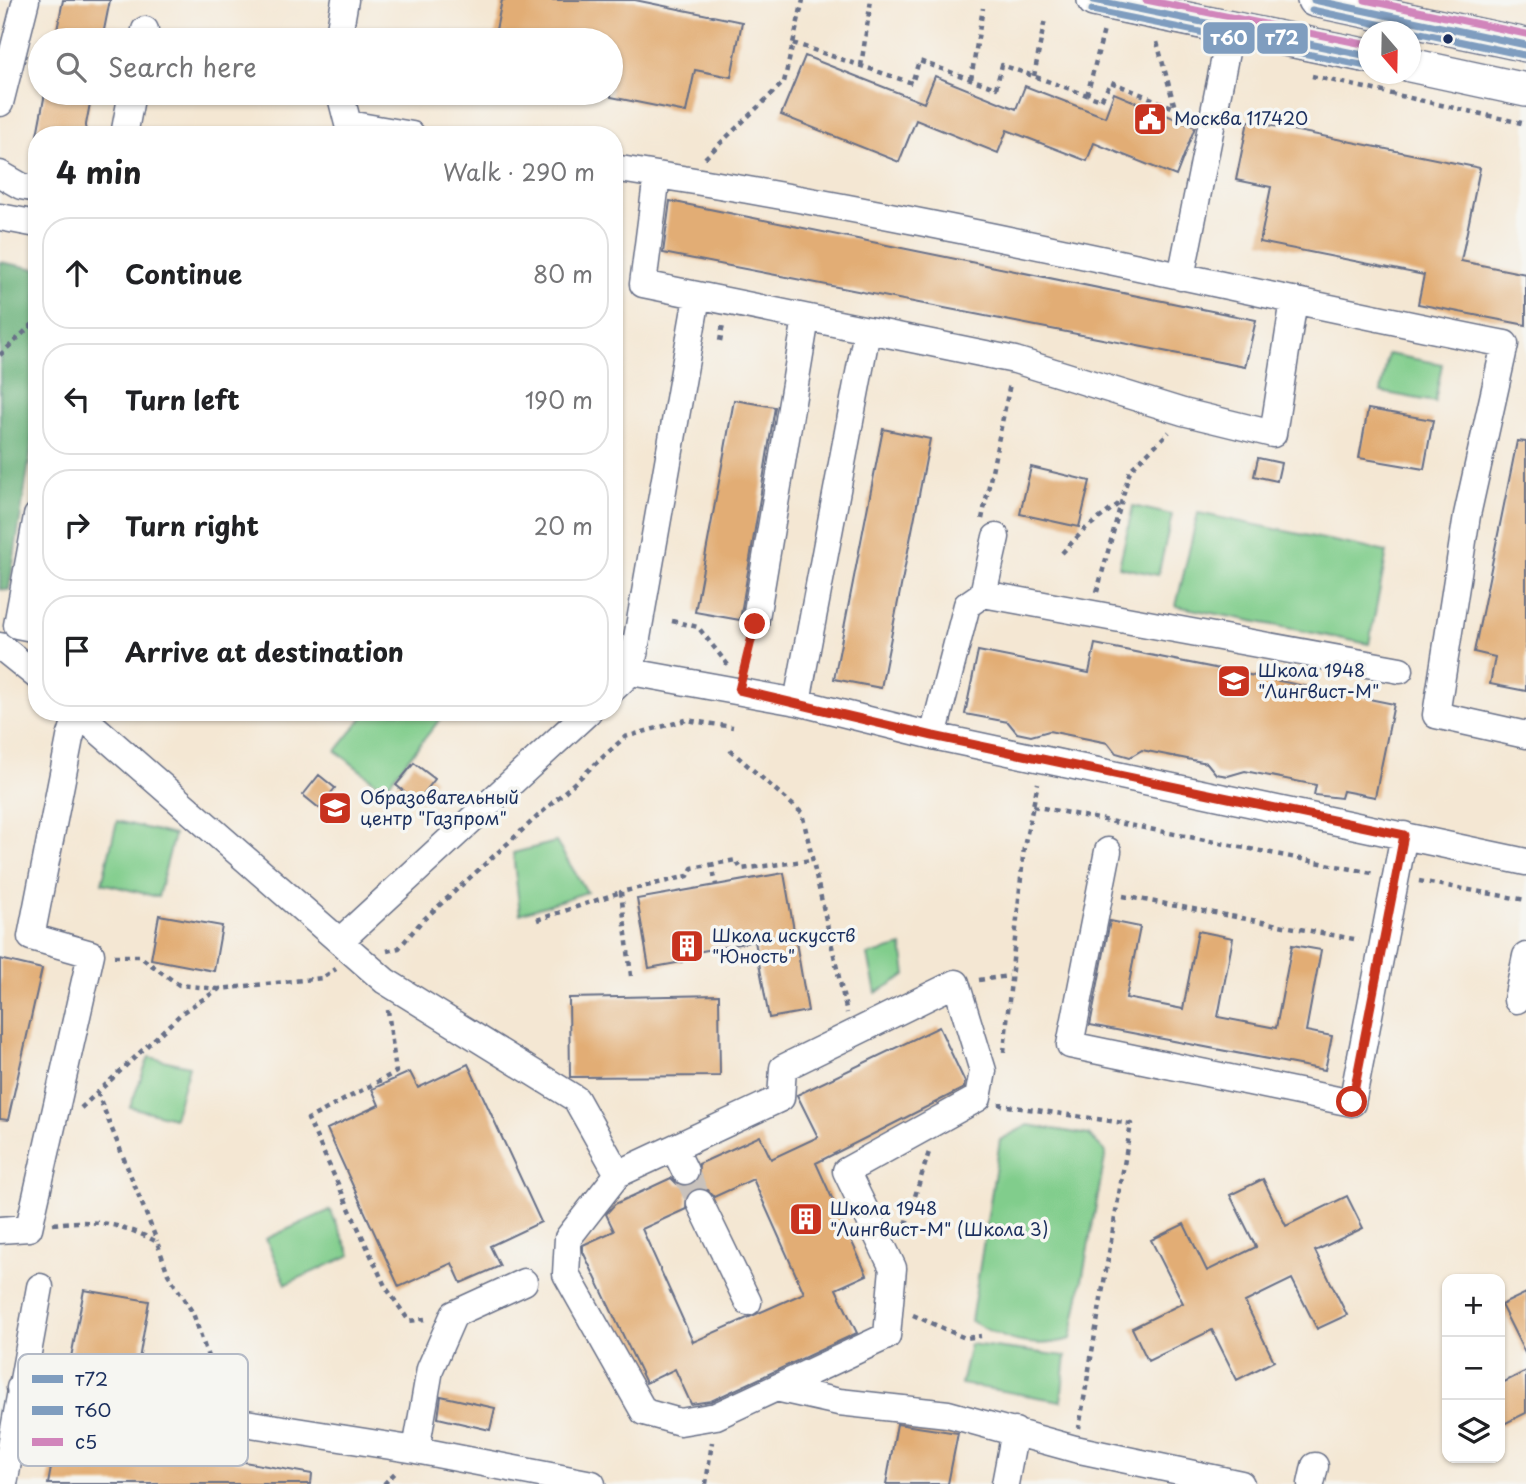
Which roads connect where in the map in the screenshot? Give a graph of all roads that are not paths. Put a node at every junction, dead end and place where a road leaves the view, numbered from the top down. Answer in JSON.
{"nodes":[{"id":1,"x":26,"y":0,"type":"edge"},
{"id":2,"x":345,"y":0,"type":"edge"},
{"id":3,"x":1314,"y":0,"type":"edge"},
{"id":4,"x":1099,"y":15,"type":"edge"},
{"id":5,"x":1231,"y":27,"type":"junction"},
{"id":6,"x":340,"y":28,"type":"edge"},
{"id":7,"x":1525,"y":41,"type":"edge"},
{"id":8,"x":1358,"y":54,"type":"edge"},
{"id":9,"x":1421,"y":67,"type":"edge"},
{"id":10,"x":1526,"y":90,"type":"edge"},
{"id":11,"x":130,"y":105,"type":"edge"},
{"id":12,"x":343,"y":105,"type":"edge"},
{"id":13,"x":1,"y":106,"type":"edge"},
{"id":14,"x":126,"y":126,"type":"edge"},
{"id":15,"x":360,"y":126,"type":"edge"},
{"id":16,"x":623,"y":169,"type":"edge"},
{"id":17,"x":0,"y":174,"type":"edge"},
{"id":18,"x":657,"y":174,"type":"junction"},
{"id":19,"x":28,"y":187,"type":"edge"},
{"id":20,"x":0,"y":217,"type":"edge"},
{"id":21,"x":28,"y":223,"type":"edge"},
{"id":22,"x":1181,"y":277,"type":"junction"},
{"id":23,"x":697,"y":297,"type":"junction"},
{"id":24,"x":1294,"y":300,"type":"junction"},
{"id":25,"x":806,"y":318,"type":"junction"},
{"id":26,"x":867,"y":331,"type":"junction"},
{"id":27,"x":989,"y":531,"type":"road end"},
{"id":28,"x":28,"y":565,"type":"edge"},
{"id":29,"x":983,"y":594,"type":"junction"},
{"id":30,"x":755,"y":624,"type":"road end"},
{"id":31,"x":28,"y":627,"type":"edge"},
{"id":32,"x":0,"y":646,"type":"edge"},
{"id":33,"x":28,"y":669,"type":"edge"},
{"id":34,"x":1400,"y":670,"type":"dead end"},
{"id":35,"x":623,"y":680,"type":"edge"},
{"id":36,"x":797,"y":702,"type":"junction"},
{"id":37,"x":75,"y":721,"type":"edge"},
{"id":38,"x":88,"y":721,"type":"edge"},
{"id":39,"x":579,"y":721,"type":"edge"},
{"id":40,"x":1526,"y":735,"type":"edge"},
{"id":41,"x":933,"y":736,"type":"junction"},
{"id":42,"x":1404,"y":835,"type":"junction"},
{"id":43,"x":1108,"y":851,"type":"dead end"},
{"id":44,"x":1526,"y":862,"type":"edge"},
{"id":45,"x":348,"y":949,"type":"junction"},
{"id":46,"x":1526,"y":956,"type":"edge"},
{"id":47,"x":1517,"y":1000,"type":"dead end"},
{"id":48,"x":618,"y":1174,"type":"junction"},
{"id":49,"x":700,"y":1203,"type":"tunnel mouth"},
{"id":50,"x":0,"y":1230,"type":"edge"},
{"id":51,"x":524,"y":1282,"type":"dead end"},
{"id":52,"x":40,"y":1287,"type":"dead end"},
{"id":53,"x":748,"y":1302,"type":"dead end"},
{"id":54,"x":27,"y":1354,"type":"edge"},
{"id":55,"x":776,"y":1388,"type":"junction"},
{"id":56,"x":18,"y":1400,"type":"edge"},
{"id":57,"x":248,"y":1422,"type":"edge"},
{"id":58,"x":1015,"y":1431,"type":"junction"},
{"id":59,"x":416,"y":1450,"type":"junction"},
{"id":60,"x":499,"y":1476,"type":"edge"},
{"id":61,"x":4,"y":1484,"type":"edge"},
{"id":62,"x":592,"y":1484,"type":"edge"},
{"id":63,"x":1005,"y":1484,"type":"edge"},
{"id":64,"x":1241,"y":1484,"type":"edge"}],
"edges":[{"from":1,"to":13,"type":"lane"},
{"from":2,"to":6,"type":"lane"},
{"from":3,"to":7,"type":"main road"},
{"from":4,"to":5,"type":"main road"},
{"from":5,"to":8,"type":"main road"},
{"from":5,"to":22,"type":"lane"},
{"from":9,"to":10,"type":"main road"},
{"from":11,"to":14,"type":"lane"},
{"from":12,"to":15,"type":"lane"},
{"from":16,"to":18,"type":"lane"},
{"from":17,"to":19,"type":"lane"},
{"from":18,"to":22,"type":"lane"},
{"from":18,"to":23,"type":"lane"},
{"from":20,"to":21,"type":"lane"},
{"from":22,"to":24,"type":"lane"},
{"from":23,"to":25,"type":"lane"},
{"from":23,"to":35,"type":"lane"},
{"from":24,"to":26,"type":"lane"},
{"from":24,"to":40,"type":"lane"},
{"from":25,"to":26,"type":"lane"},
{"from":25,"to":30,"type":"lane"},
{"from":26,"to":36,"type":"lane"},
{"from":27,"to":29,"type":"lane"},
{"from":28,"to":31,"type":"lane"},
{"from":29,"to":34,"type":"lane"},
{"from":29,"to":41,"type":"lane"},
{"from":32,"to":33,"type":"lane"},
{"from":35,"to":36,"type":"lane"},
{"from":36,"to":41,"type":"lane"},
{"from":37,"to":50,"type":"lane"},
{"from":38,"to":45,"type":"lane"},
{"from":39,"to":45,"type":"lane"},
{"from":41,"to":42,"type":"lane"},
{"from":42,"to":43,"type":"lane"},
{"from":42,"to":44,"type":"lane"},
{"from":45,"to":48,"type":"lane"},
{"from":46,"to":47,"type":"lane"},
{"from":48,"to":55,"type":"lane"},
{"from":48,"to":55,"type":"lane"},
{"from":49,"to":53,"type":"lane"},
{"from":51,"to":59,"type":"lane"},
{"from":52,"to":54,"type":"lane"},
{"from":55,"to":58,"type":"lane"},
{"from":56,"to":61,"type":"lane"},
{"from":57,"to":59,"type":"lane"},
{"from":58,"to":63,"type":"lane"},
{"from":58,"to":64,"type":"lane"},
{"from":59,"to":60,"type":"lane"},
{"from":60,"to":62,"type":"lane"}]}
